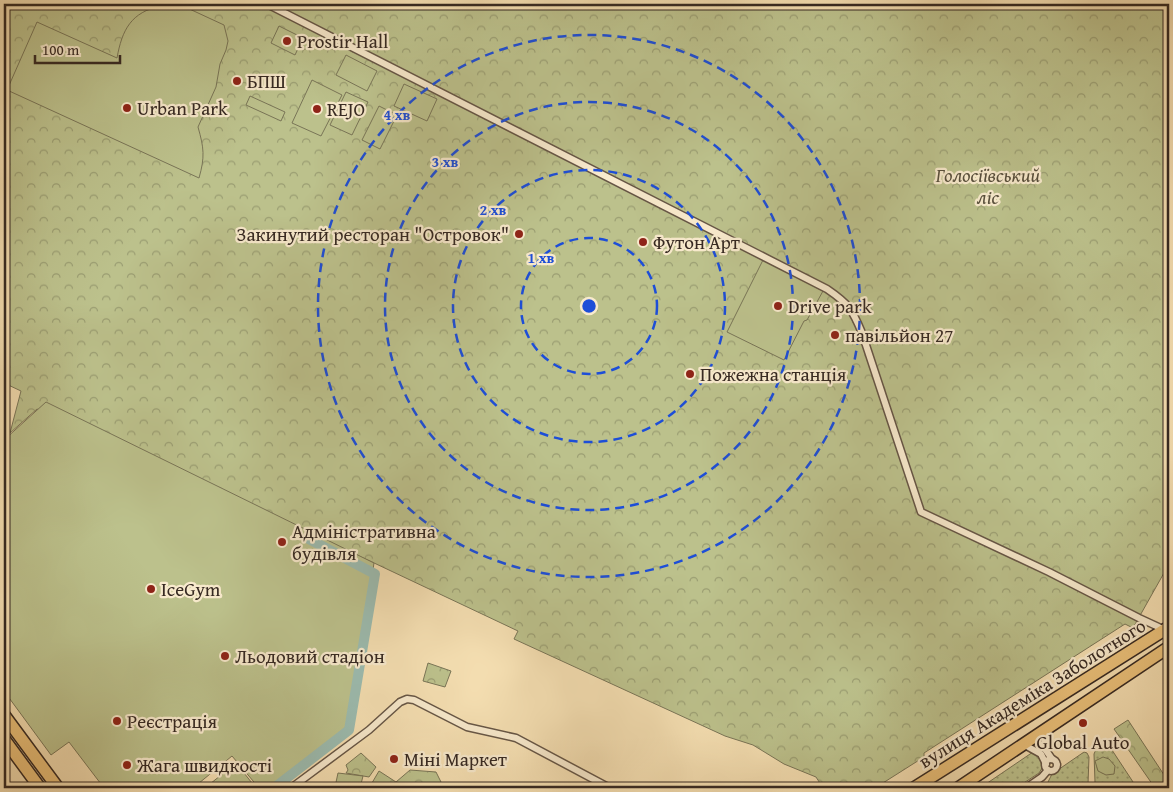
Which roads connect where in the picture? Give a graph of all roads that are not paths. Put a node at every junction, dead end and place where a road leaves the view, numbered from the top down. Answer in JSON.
{"nodes":[{"id":1,"x":267,"y":4,"type":"edge"},
{"id":2,"x":1167,"y":628,"type":"edge"},
{"id":3,"x":1169,"y":647,"type":"edge"},
{"id":4,"x":4,"y":715,"type":"edge"},
{"id":5,"x":1045,"y":729,"type":"junction"},
{"id":6,"x":4,"y":739,"type":"edge"},
{"id":7,"x":1023,"y":744,"type":"junction"},
{"id":8,"x":1052,"y":759,"type":"junction"},
{"id":9,"x":1047,"y":767,"type":"junction"},
{"id":10,"x":40,"y":788,"type":"edge"},
{"id":11,"x":58,"y":788,"type":"edge"},
{"id":12,"x":291,"y":788,"type":"edge"},
{"id":13,"x":610,"y":788,"type":"edge"},
{"id":14,"x":914,"y":788,"type":"edge"},
{"id":15,"x":958,"y":788,"type":"edge"},
{"id":16,"x":1026,"y":788,"type":"edge"}],
"edges":[{"from":1,"to":2,"type":"street"},
{"from":2,"to":14,"type":"highway","name":"вулиця Академіка Заболотного"},
{"from":3,"to":5,"type":"highway","name":"вулиця Академіка Заболотного"},
{"from":4,"to":11,"type":"highway"},
{"from":5,"to":7,"type":"highway","name":"вулиця Академіка Заболотного"},
{"from":5,"to":8,"type":"street"},
{"from":6,"to":10,"type":"highway"},
{"from":7,"to":9,"type":"street"},
{"from":7,"to":15,"type":"highway","name":"вулиця Академіка Заболотного"},
{"from":8,"to":9,"type":"street"},
{"from":8,"to":9,"type":"street"},
{"from":9,"to":16,"type":"street"},
{"from":12,"to":13,"type":"street"}]}
